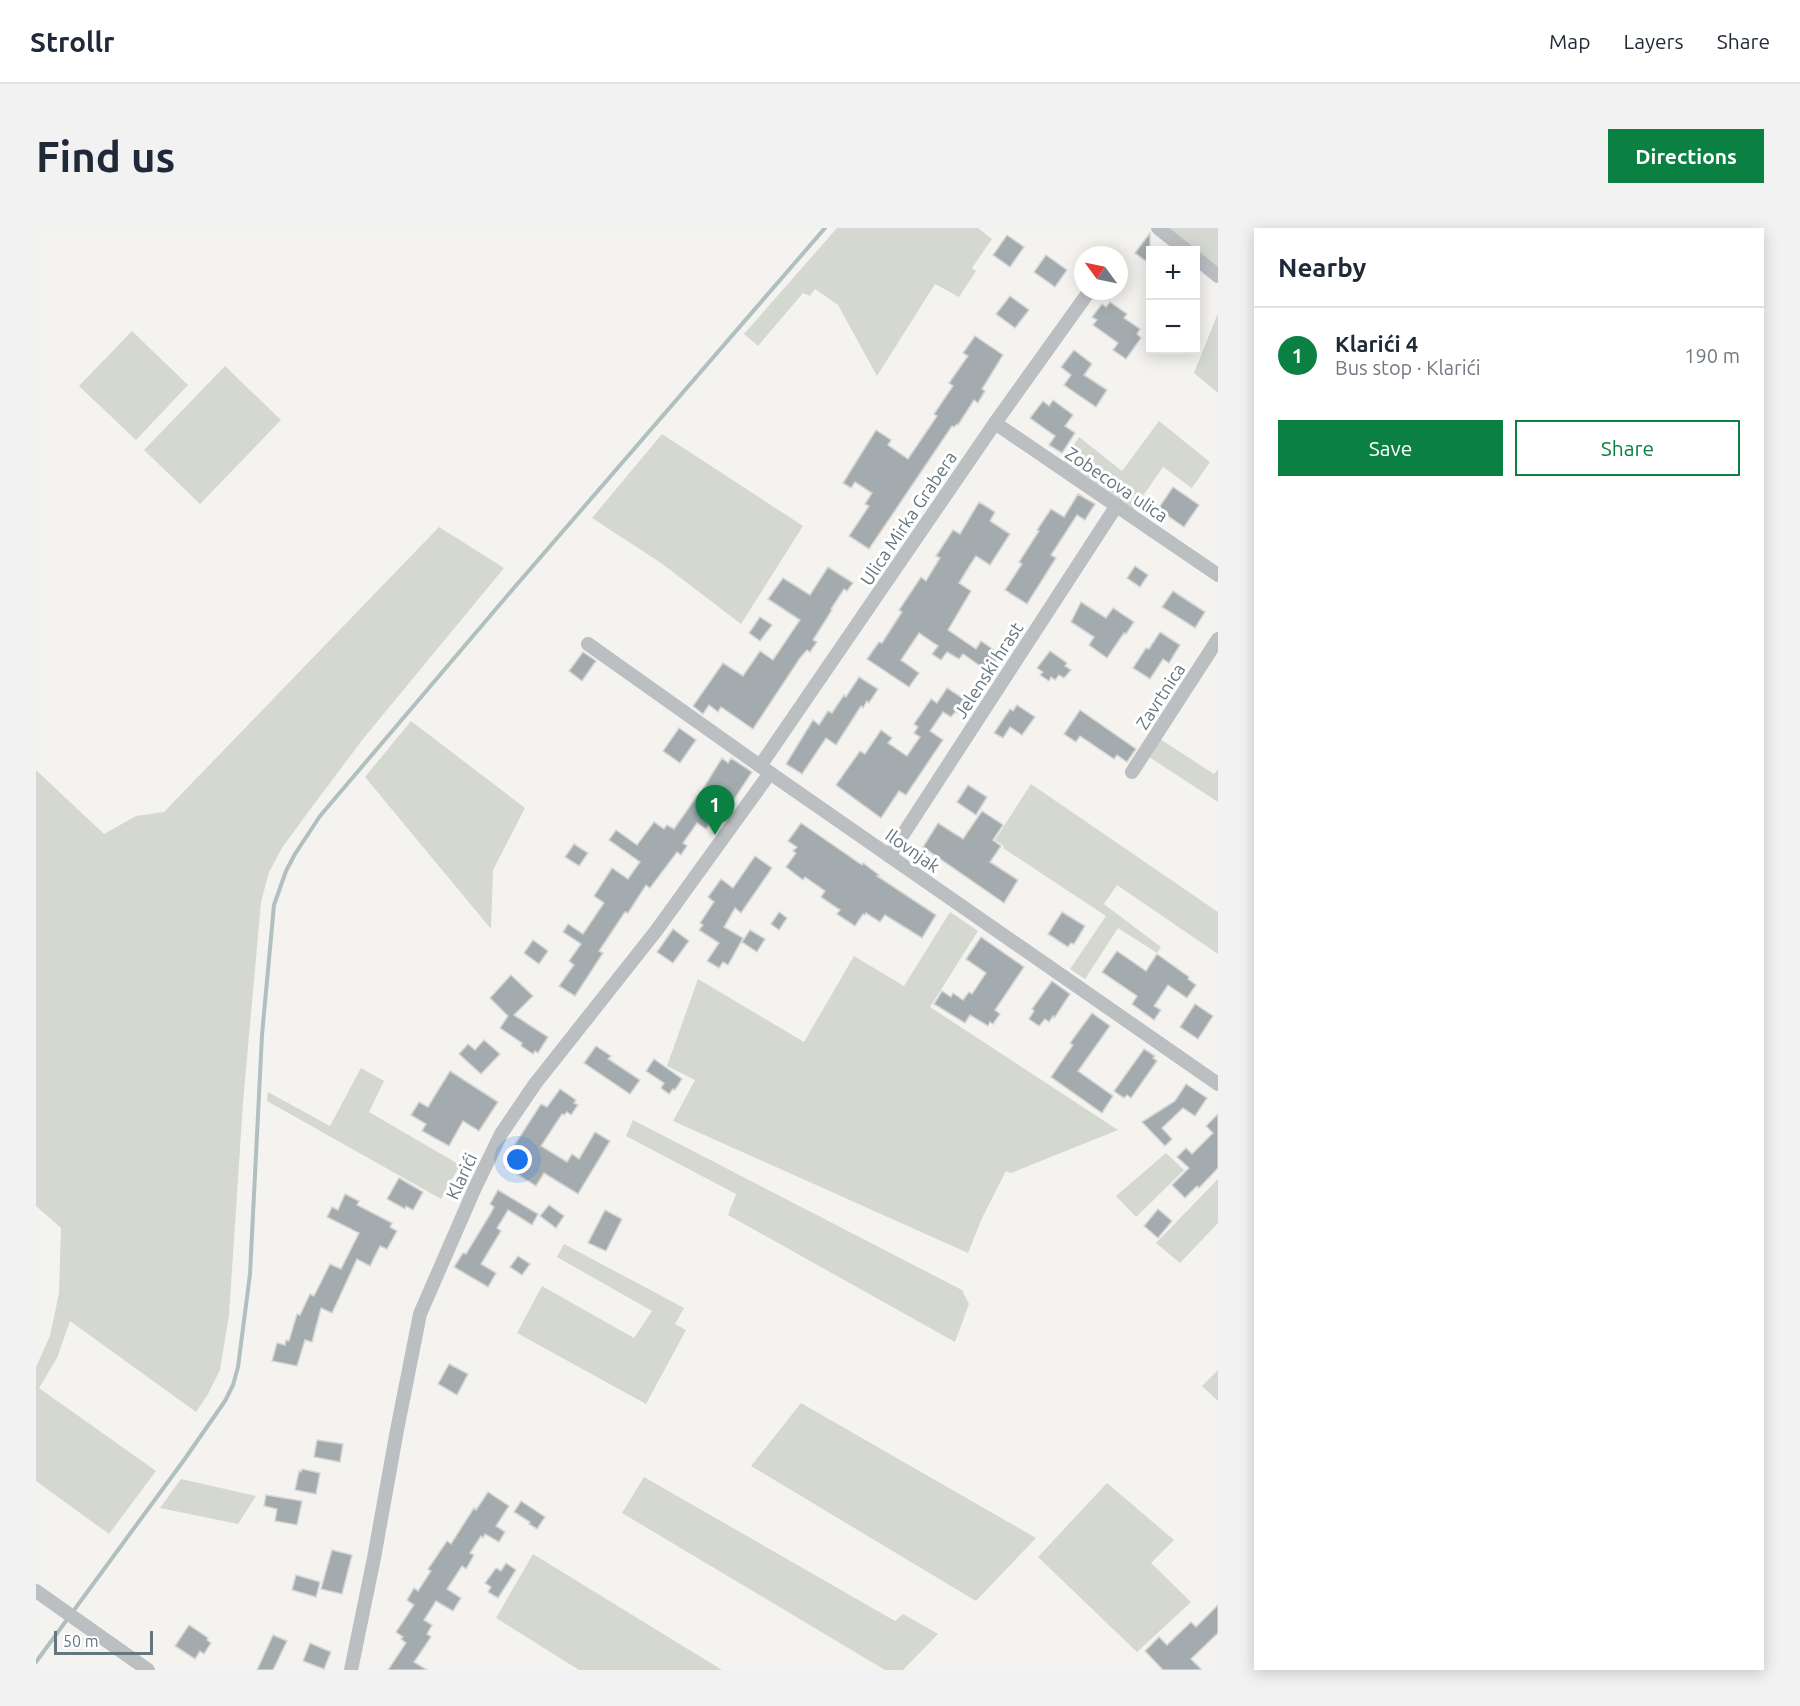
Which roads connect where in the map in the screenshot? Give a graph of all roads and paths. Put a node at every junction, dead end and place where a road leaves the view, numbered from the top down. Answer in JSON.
{"nodes":[{"id":1,"x":1158,"y":228,"type":"edge"},
{"id":2,"x":1181,"y":246,"type":"edge"},
{"id":3,"x":1200,"y":261,"type":"edge"},
{"id":4,"x":1218,"y":276,"type":"edge"},
{"id":5,"x":1083,"y":300,"type":"edge"},
{"id":6,"x":995,"y":423,"type":"junction"},
{"id":7,"x":1117,"y":505,"type":"junction"},
{"id":8,"x":1218,"y":575,"type":"edge"},
{"id":9,"x":1218,"y":639,"type":"edge"},
{"id":10,"x":588,"y":644,"type":"dead end"},
{"id":11,"x":765,"y":769,"type":"junction"},
{"id":12,"x":1132,"y":772,"type":"dead end"},
{"id":13,"x":889,"y":856,"type":"junction"},
{"id":14,"x":1218,"y":1084,"type":"edge"},
{"id":15,"x":36,"y":1591,"type":"edge"},
{"id":16,"x":148,"y":1670,"type":"edge"},
{"id":17,"x":351,"y":1670,"type":"edge"}],
"edges":[{"from":1,"to":2,"type":"street"},
{"from":3,"to":4,"type":"street"},
{"from":5,"to":6,"type":"street","name":"Ulica Mirka Grabera"},
{"from":6,"to":7,"type":"street","name":"Zobecova ulica"},
{"from":6,"to":11,"type":"street","name":"Ulica Mirka Grabera"},
{"from":7,"to":8,"type":"street","name":"Zobecova ulica"},
{"from":7,"to":13,"type":"street","name":"Jelenski hrast"},
{"from":9,"to":12,"type":"street","name":"Zavrtnica"},
{"from":10,"to":11,"type":"street","name":"Ilovnjak"},
{"from":11,"to":13,"type":"street","name":"Ilovnjak"},
{"from":11,"to":17,"type":"street","name":"Klarići"},
{"from":13,"to":14,"type":"street","name":"Ilovnjak"},
{"from":15,"to":16,"type":"street"}]}
